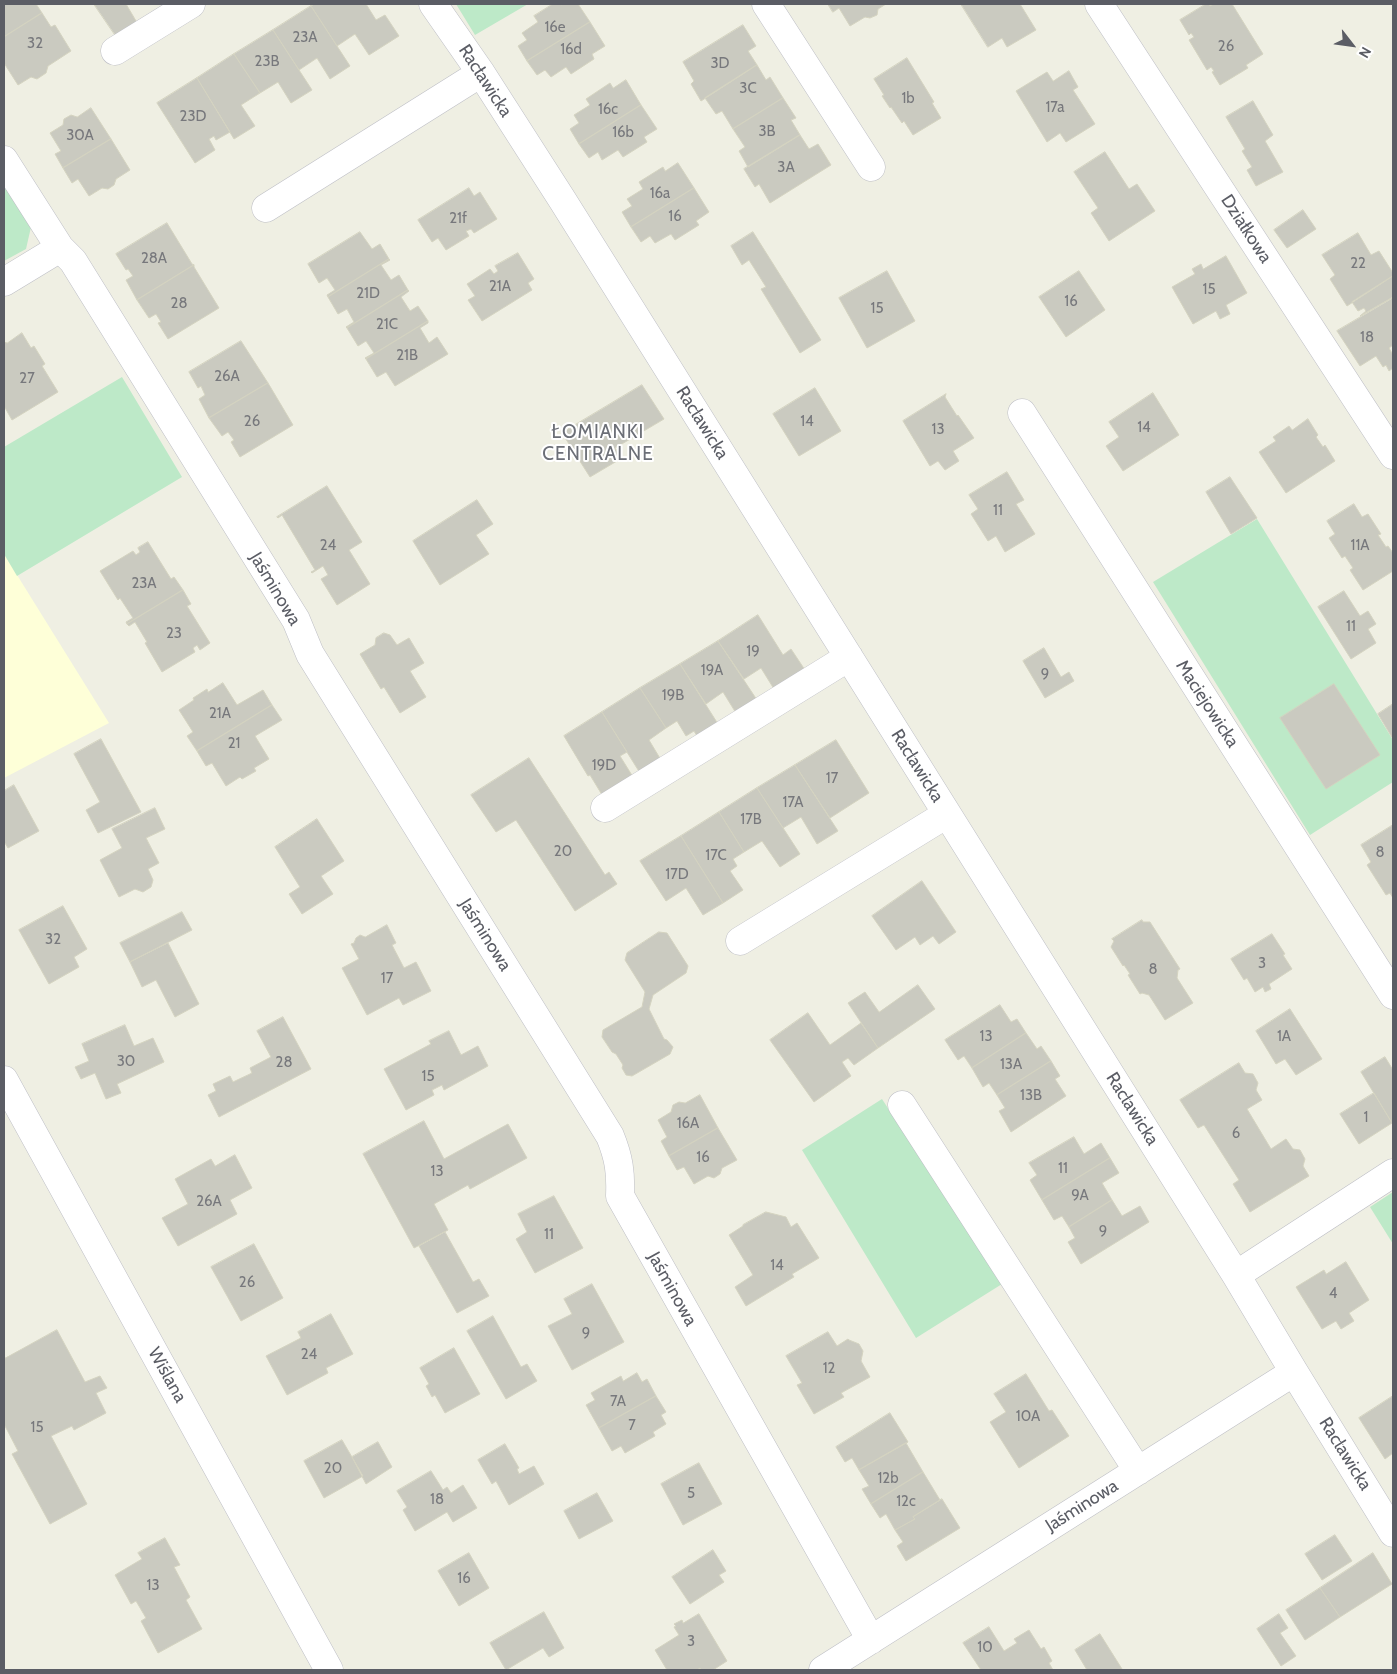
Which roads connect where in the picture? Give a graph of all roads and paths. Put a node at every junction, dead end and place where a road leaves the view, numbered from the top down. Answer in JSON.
{"nodes":[{"id":1,"x":191,"y":4,"type":"edge"},
{"id":2,"x":434,"y":4,"type":"edge"},
{"id":3,"x":766,"y":4,"type":"edge"},
{"id":4,"x":1099,"y":4,"type":"edge"},
{"id":5,"x":116,"y":51,"type":"dead end"},
{"id":6,"x":481,"y":73,"type":"junction"},
{"id":7,"x":4,"y":160,"type":"edge"},
{"id":8,"x":871,"y":167,"type":"dead end"},
{"id":9,"x":266,"y":208,"type":"dead end"},
{"id":10,"x":60,"y":248,"type":"junction"},
{"id":11,"x":4,"y":282,"type":"edge"},
{"id":12,"x":1022,"y":413,"type":"dead end"},
{"id":13,"x":1393,"y":455,"type":"edge"},
{"id":14,"x":849,"y":657,"type":"junction"},
{"id":15,"x":605,"y":808,"type":"dead end"},
{"id":16,"x":947,"y":814,"type":"junction"},
{"id":17,"x":740,"y":942,"type":"dead end"},
{"id":18,"x":1393,"y":995,"type":"edge"},
{"id":19,"x":4,"y":1080,"type":"edge"},
{"id":20,"x":902,"y":1105,"type":"dead end"},
{"id":21,"x":12,"y":1114,"type":"edge"},
{"id":22,"x":1393,"y":1173,"type":"edge"},
{"id":23,"x":1236,"y":1275,"type":"junction"},
{"id":24,"x":1294,"y":1372,"type":"junction"},
{"id":25,"x":1138,"y":1471,"type":"junction"},
{"id":26,"x":1393,"y":1533,"type":"edge"},
{"id":27,"x":870,"y":1640,"type":"junction"},
{"id":28,"x":330,"y":1670,"type":"edge"},
{"id":29,"x":823,"y":1670,"type":"edge"}],
"edges":[{"from":1,"to":5,"type":"street"},
{"from":2,"to":6,"type":"street","name":"Racławicka"},
{"from":3,"to":8,"type":"street"},
{"from":4,"to":13,"type":"street","name":"Działkowa"},
{"from":6,"to":9,"type":"street"},
{"from":6,"to":14,"type":"street","name":"Racławicka"},
{"from":7,"to":10,"type":"street","name":"Jaśminowa"},
{"from":10,"to":11,"type":"street"},
{"from":10,"to":27,"type":"street","name":"Jaśminowa"},
{"from":12,"to":18,"type":"street","name":"Maciejowicka"},
{"from":14,"to":15,"type":"street"},
{"from":14,"to":16,"type":"street","name":"Racławicka"},
{"from":16,"to":17,"type":"street"},
{"from":16,"to":23,"type":"street","name":"Racławicka"},
{"from":19,"to":21,"type":"street","name":"Wiślana"},
{"from":20,"to":25,"type":"street"},
{"from":21,"to":28,"type":"street","name":"Wiślana"},
{"from":22,"to":23,"type":"street"},
{"from":23,"to":24,"type":"street","name":"Racławicka"},
{"from":24,"to":25,"type":"street","name":"Jaśminowa"},
{"from":24,"to":26,"type":"street","name":"Racławicka"},
{"from":25,"to":27,"type":"street","name":"Jaśminowa"},
{"from":27,"to":29,"type":"street","name":"Jaśminowa"}]}
